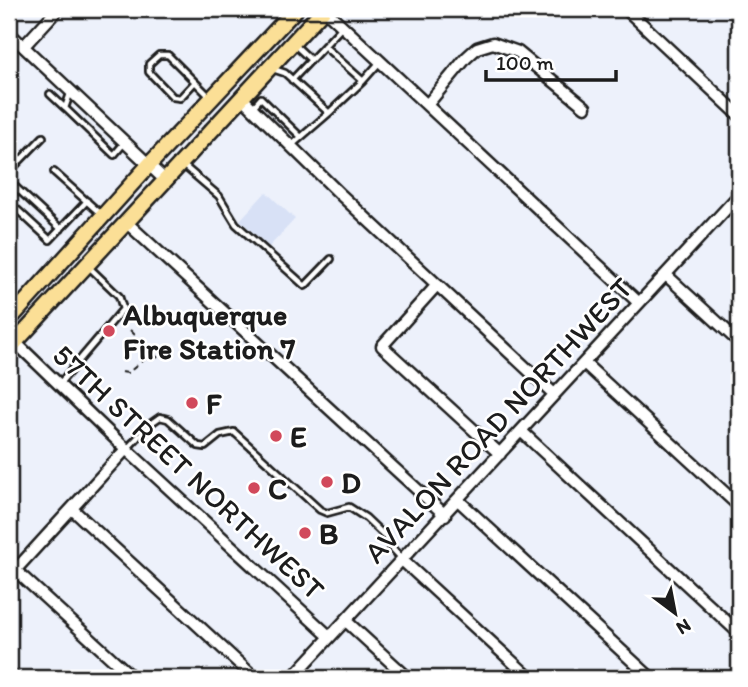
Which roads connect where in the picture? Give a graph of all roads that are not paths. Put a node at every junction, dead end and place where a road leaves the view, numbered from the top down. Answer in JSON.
{"nodes":[{"id":1,"x":58,"y":9,"type":"edge"},
{"id":2,"x":296,"y":9,"type":"edge"},
{"id":3,"x":324,"y":9,"type":"edge"},
{"id":4,"x":626,"y":9,"type":"edge"},
{"id":5,"x":342,"y":26,"type":"junction"},
{"id":6,"x":9,"y":33,"type":"edge"},
{"id":7,"x":292,"y":43,"type":"junction"},
{"id":8,"x":23,"y":46,"type":"junction"},
{"id":9,"x":324,"y":46,"type":"junction"},
{"id":10,"x":311,"y":60,"type":"junction"},
{"id":11,"x":380,"y":62,"type":"junction"},
{"id":12,"x":270,"y":67,"type":"junction"},
{"id":13,"x":292,"y":80,"type":"junction"},
{"id":14,"x":363,"y":81,"type":"junction"},
{"id":15,"x":195,"y":82,"type":"junction"},
{"id":16,"x":71,"y":90,"type":"junction"},
{"id":17,"x":50,"y":94,"type":"dead end"},
{"id":18,"x":212,"y":99,"type":"junction"},
{"id":19,"x":247,"y":103,"type":"junction"},
{"id":20,"x":427,"y":105,"type":"junction"},
{"id":21,"x":585,"y":107,"type":"dead end"},
{"id":22,"x":65,"y":108,"type":"junction"},
{"id":23,"x":329,"y":113,"type":"junction"},
{"id":24,"x":739,"y":115,"type":"edge"},
{"id":25,"x":43,"y":136,"type":"dead end"},
{"id":26,"x":300,"y":136,"type":"junction"},
{"id":27,"x":125,"y":142,"type":"junction"},
{"id":28,"x":291,"y":145,"type":"junction"},
{"id":29,"x":181,"y":163,"type":"junction"},
{"id":30,"x":149,"y":165,"type":"junction"},
{"id":31,"x":9,"y":171,"type":"edge"},
{"id":32,"x":54,"y":172,"type":"dead end"},
{"id":33,"x":165,"y":180,"type":"junction"},
{"id":34,"x":9,"y":181,"type":"edge"},
{"id":35,"x":87,"y":201,"type":"junction"},
{"id":36,"x":9,"y":202,"type":"edge"},
{"id":37,"x":737,"y":202,"type":"edge"},
{"id":38,"x":103,"y":216,"type":"junction"},
{"id":39,"x":127,"y":222,"type":"junction"},
{"id":40,"x":61,"y":229,"type":"junction"},
{"id":41,"x":331,"y":259,"type":"dead end"},
{"id":42,"x":87,"y":265,"type":"junction"},
{"id":43,"x":666,"y":275,"type":"junction"},
{"id":44,"x":437,"y":285,"type":"junction"},
{"id":45,"x":639,"y":303,"type":"junction"},
{"id":46,"x":10,"y":314,"type":"edge"},
{"id":47,"x":739,"y":342,"type":"edge"},
{"id":48,"x":12,"y":346,"type":"edge"},
{"id":49,"x":584,"y":363,"type":"junction"},
{"id":50,"x":59,"y":385,"type":"junction"},
{"id":51,"x":554,"y":394,"type":"junction"},
{"id":52,"x":521,"y":431,"type":"junction"},
{"id":53,"x":126,"y":449,"type":"junction"},
{"id":54,"x":500,"y":454,"type":"junction"},
{"id":55,"x":458,"y":499,"type":"junction"},
{"id":56,"x":739,"y":506,"type":"edge"},
{"id":57,"x":72,"y":509,"type":"junction"},
{"id":58,"x":444,"y":515,"type":"junction"},
{"id":59,"x":402,"y":560,"type":"junction"},
{"id":60,"x":12,"y":574,"type":"edge"},
{"id":61,"x":346,"y":621,"type":"junction"},
{"id":62,"x":739,"y":633,"type":"edge"},
{"id":63,"x":330,"y":637,"type":"junction"},
{"id":64,"x":133,"y":678,"type":"edge"},
{"id":65,"x":255,"y":678,"type":"edge"},
{"id":66,"x":292,"y":678,"type":"edge"},
{"id":67,"x":408,"y":678,"type":"edge"},
{"id":68,"x":530,"y":678,"type":"edge"},
{"id":69,"x":651,"y":678,"type":"edge"}],
"edges":[{"from":1,"to":8,"type":"street"},
{"from":2,"to":18,"type":"main road"},
{"from":3,"to":5,"type":"street"},
{"from":3,"to":7,"type":"main road"},
{"from":4,"to":24,"type":"street"},
{"from":5,"to":9,"type":"lane"},
{"from":5,"to":11,"type":"street"},
{"from":6,"to":8,"type":"street"},
{"from":7,"to":10,"type":"lane"},
{"from":7,"to":12,"type":"main road"},
{"from":8,"to":16,"type":"street"},
{"from":9,"to":10,"type":"lane"},
{"from":9,"to":14,"type":"lane"},
{"from":10,"to":13,"type":"lane"},
{"from":11,"to":14,"type":"lane"},
{"from":11,"to":20,"type":"street"},
{"from":12,"to":13,"type":"lane"},
{"from":12,"to":19,"type":"main road"},
{"from":13,"to":23,"type":"lane"},
{"from":14,"to":23,"type":"lane"},
{"from":15,"to":15,"type":"lane"},
{"from":15,"to":18,"type":"lane"},
{"from":16,"to":22,"type":"lane"},
{"from":16,"to":27,"type":"street"},
{"from":17,"to":22,"type":"lane"},
{"from":18,"to":30,"type":"main road"},
{"from":19,"to":26,"type":"lane"},
{"from":19,"to":28,"type":"street"},
{"from":19,"to":29,"type":"main road"},
{"from":20,"to":21,"type":"street"},
{"from":20,"to":45,"type":"street"},
{"from":22,"to":27,"type":"lane"},
{"from":23,"to":26,"type":"lane"},
{"from":25,"to":31,"type":"lane"},
{"from":26,"to":28,"type":"lane"},
{"from":27,"to":30,"type":"street"},
{"from":28,"to":44,"type":"street"},
{"from":29,"to":33,"type":"main road"},
{"from":29,"to":41,"type":"lane"},
{"from":30,"to":33,"type":"street"},
{"from":30,"to":38,"type":"main road"},
{"from":32,"to":35,"type":"lane"},
{"from":33,"to":39,"type":"main road"},
{"from":34,"to":40,"type":"lane"},
{"from":35,"to":38,"type":"lane"},
{"from":35,"to":40,"type":"lane"},
{"from":36,"to":40,"type":"lane"},
{"from":37,"to":43,"type":"street","name":"AVALON ROAD NORTHWEST"},
{"from":38,"to":46,"type":"main road"},
{"from":39,"to":42,"type":"main road"},
{"from":39,"to":58,"type":"street"},
{"from":42,"to":48,"type":"main road"},
{"from":42,"to":50,"type":"lane"},
{"from":43,"to":45,"type":"street","name":"AVALON ROAD NORTHWEST"},
{"from":43,"to":47,"type":"street"},
{"from":44,"to":51,"type":"street"},
{"from":44,"to":54,"type":"street"},
{"from":45,"to":49,"type":"street","name":"AVALON ROAD NORTHWEST"},
{"from":48,"to":50,"type":"street","name":"57TH STREET NORTHWEST"},
{"from":49,"to":51,"type":"street","name":"AVALON ROAD NORTHWEST"},
{"from":49,"to":56,"type":"street"},
{"from":50,"to":53,"type":"street","name":"57TH STREET NORTHWEST"},
{"from":51,"to":52,"type":"street","name":"AVALON ROAD NORTHWEST"},
{"from":52,"to":54,"type":"street","name":"AVALON ROAD NORTHWEST"},
{"from":52,"to":62,"type":"street"},
{"from":53,"to":57,"type":"street"},
{"from":53,"to":59,"type":"lane"},
{"from":53,"to":63,"type":"street","name":"57TH STREET NORTHWEST"},
{"from":54,"to":55,"type":"street","name":"AVALON ROAD NORTHWEST"},
{"from":55,"to":58,"type":"street","name":"AVALON ROAD NORTHWEST"},
{"from":55,"to":69,"type":"street"},
{"from":57,"to":60,"type":"street"},
{"from":57,"to":65,"type":"street"},
{"from":58,"to":59,"type":"street","name":"AVALON ROAD NORTHWEST"},
{"from":59,"to":61,"type":"street","name":"AVALON ROAD NORTHWEST"},
{"from":59,"to":68,"type":"street"},
{"from":60,"to":64,"type":"street"},
{"from":61,"to":63,"type":"street","name":"AVALON ROAD NORTHWEST"},
{"from":61,"to":67,"type":"street","name":"57TH STREET NORTHWEST"},
{"from":63,"to":66,"type":"street","name":"AVALON ROAD NORTHWEST"}]}
